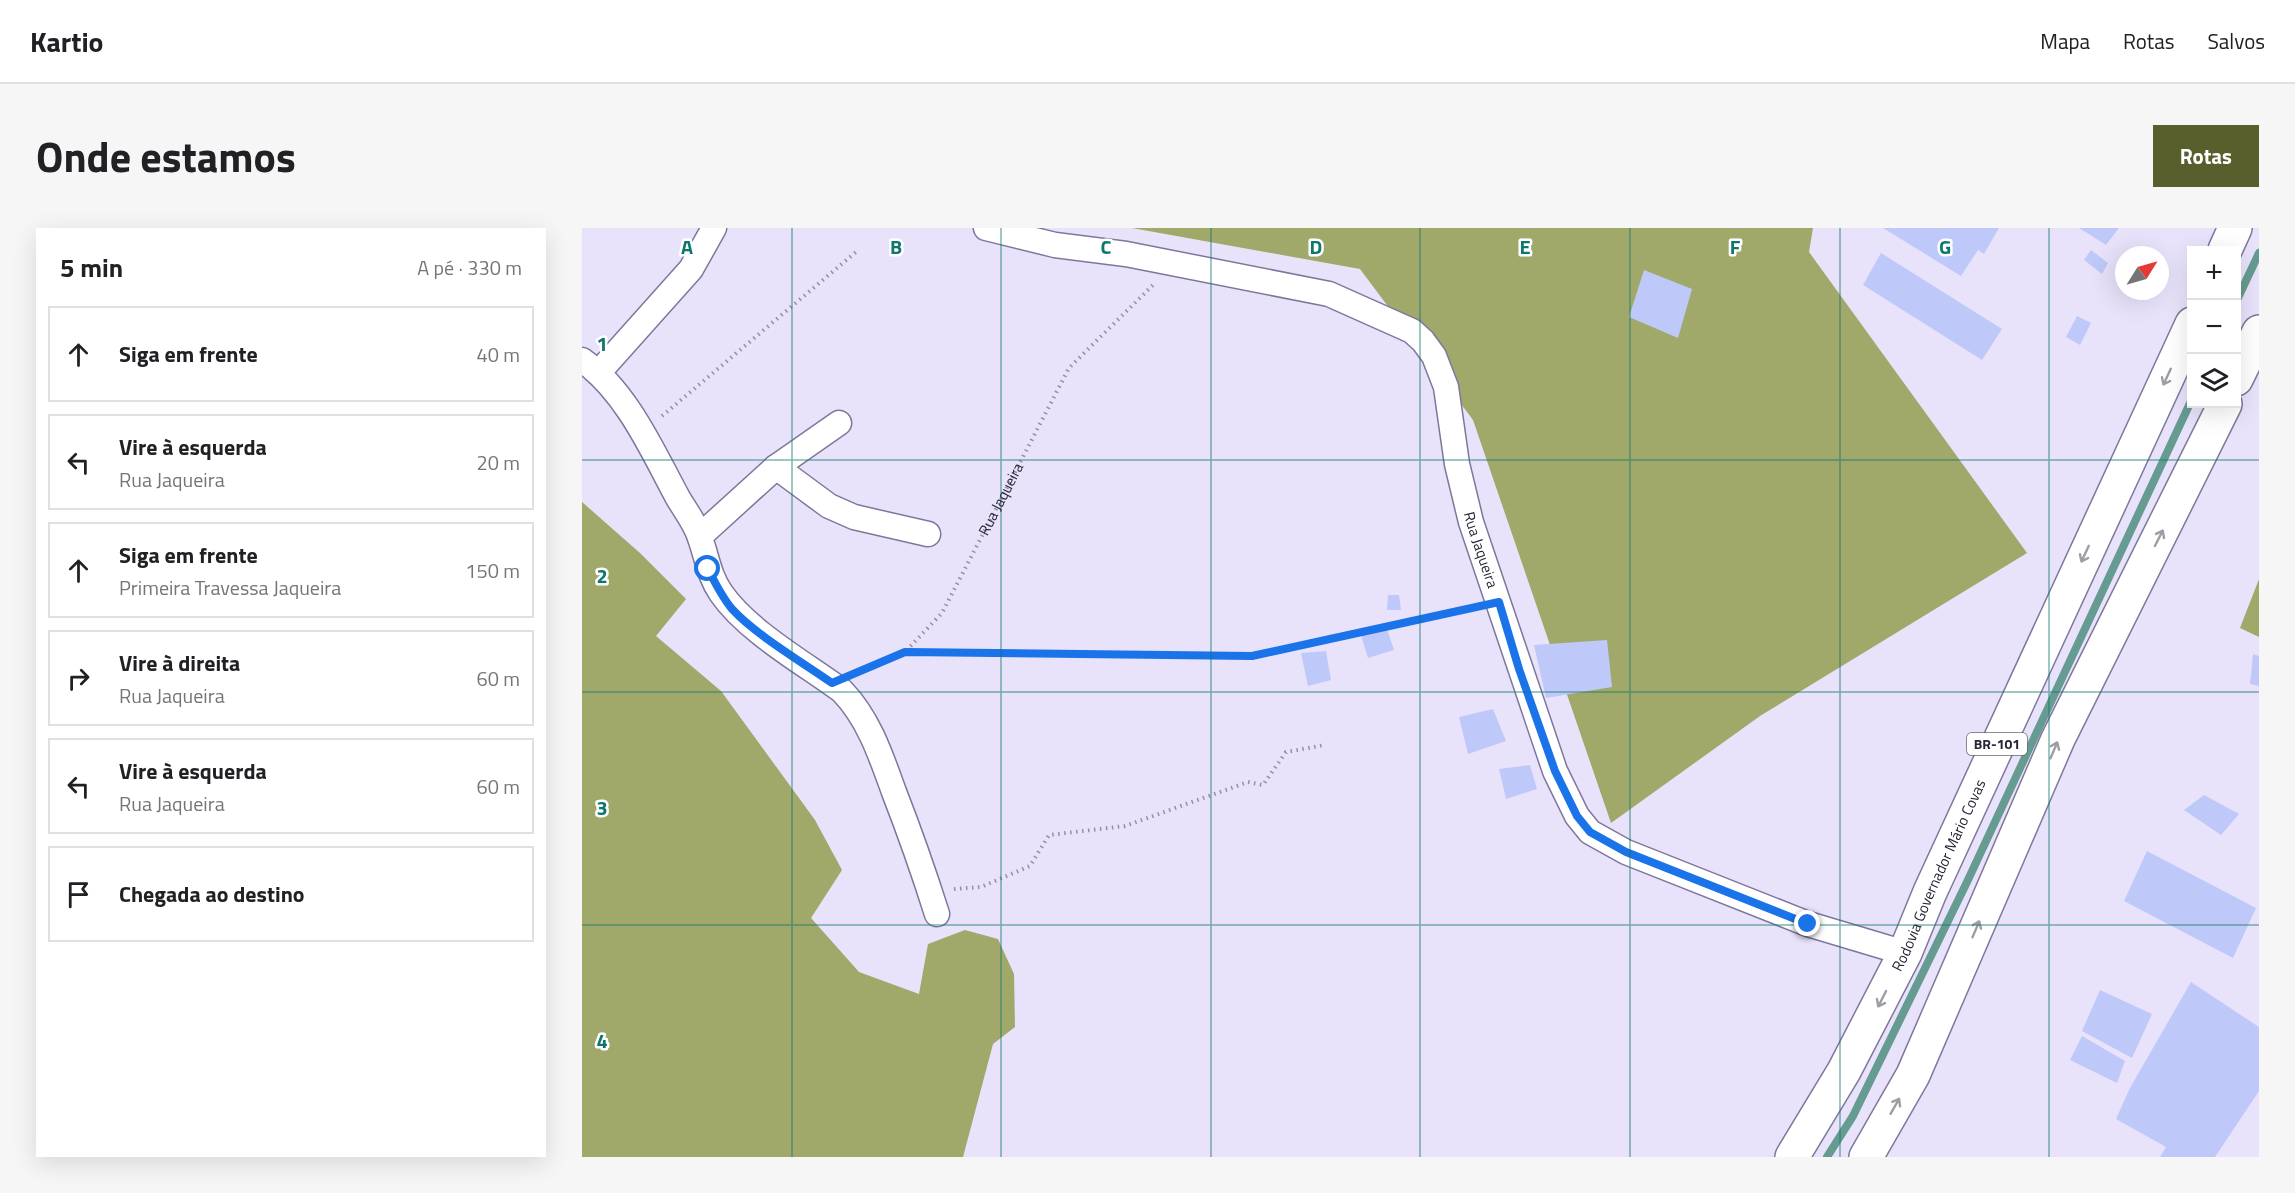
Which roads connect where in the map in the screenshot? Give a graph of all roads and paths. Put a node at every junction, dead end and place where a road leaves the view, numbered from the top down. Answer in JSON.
{"nodes":[{"id":1,"x":714,"y":228,"type":"edge"},
{"id":2,"x":986,"y":228,"type":"edge"},
{"id":3,"x":2235,"y":228,"type":"edge"},
{"id":4,"x":2227,"y":246,"type":"edge"},
{"id":5,"x":856,"y":252,"type":"dead end"},
{"id":6,"x":1175,"y":263,"type":"junction"},
{"id":7,"x":2259,"y":332,"type":"edge"},
{"id":8,"x":2187,"y":335,"type":"edge"},
{"id":9,"x":591,"y":366,"type":"edge"},
{"id":10,"x":2241,"y":369,"type":"edge"},
{"id":11,"x":2223,"y":408,"type":"edge"},
{"id":12,"x":839,"y":423,"type":"dead end"},
{"id":13,"x":643,"y":431,"type":"junction"},
{"id":14,"x":776,"y":467,"type":"junction"},
{"id":15,"x":928,"y":534,"type":"dead end"},
{"id":16,"x":700,"y":536,"type":"junction"},
{"id":17,"x":1499,"y":602,"type":"junction"},
{"id":18,"x":905,"y":652,"type":"junction"},
{"id":19,"x":832,"y":683,"type":"junction"},
{"id":20,"x":1325,"y":745,"type":"dead end"},
{"id":21,"x":930,"y":891,"type":"junction"},
{"id":22,"x":937,"y":914,"type":"dead end"},
{"id":23,"x":1905,"y":953,"type":"junction"},
{"id":24,"x":1792,"y":1157,"type":"edge"},
{"id":25,"x":1866,"y":1157,"type":"edge"}],
"edges":[{"from":1,"to":9,"type":"street"},
{"from":2,"to":6,"type":"street","name":"Rua Jaqueira"},
{"from":3,"to":4,"type":"highway"},
{"from":5,"to":13,"type":"path"},
{"from":6,"to":17,"type":"street","name":"Rua Jaqueira"},
{"from":6,"to":18,"type":"path","name":"Rua Jaqueira"},
{"from":7,"to":10,"type":"highway"},
{"from":8,"to":23,"type":"highway","name":"Rodovia Governador Mário Covas","number":"BR-101","one_way":true},
{"from":9,"to":13,"type":"street"},
{"from":25,"to":11,"type":"highway","one_way":true},
{"from":12,"to":14,"type":"street"},
{"from":13,"to":16,"type":"street"},
{"from":14,"to":15,"type":"street"},
{"from":14,"to":16,"type":"street"},
{"from":16,"to":19,"type":"street"},
{"from":17,"to":18,"type":"path"},
{"from":17,"to":23,"type":"street","name":"Rua Jaqueira"},
{"from":18,"to":19,"type":"path","name":"Rua Jaqueira"},
{"from":19,"to":21,"type":"street"},
{"from":20,"to":21,"type":"path"},
{"from":21,"to":22,"type":"street"},
{"from":23,"to":24,"type":"highway","name":"Rodovia Governador Mário Covas","number":"BR-101","one_way":true}]}
